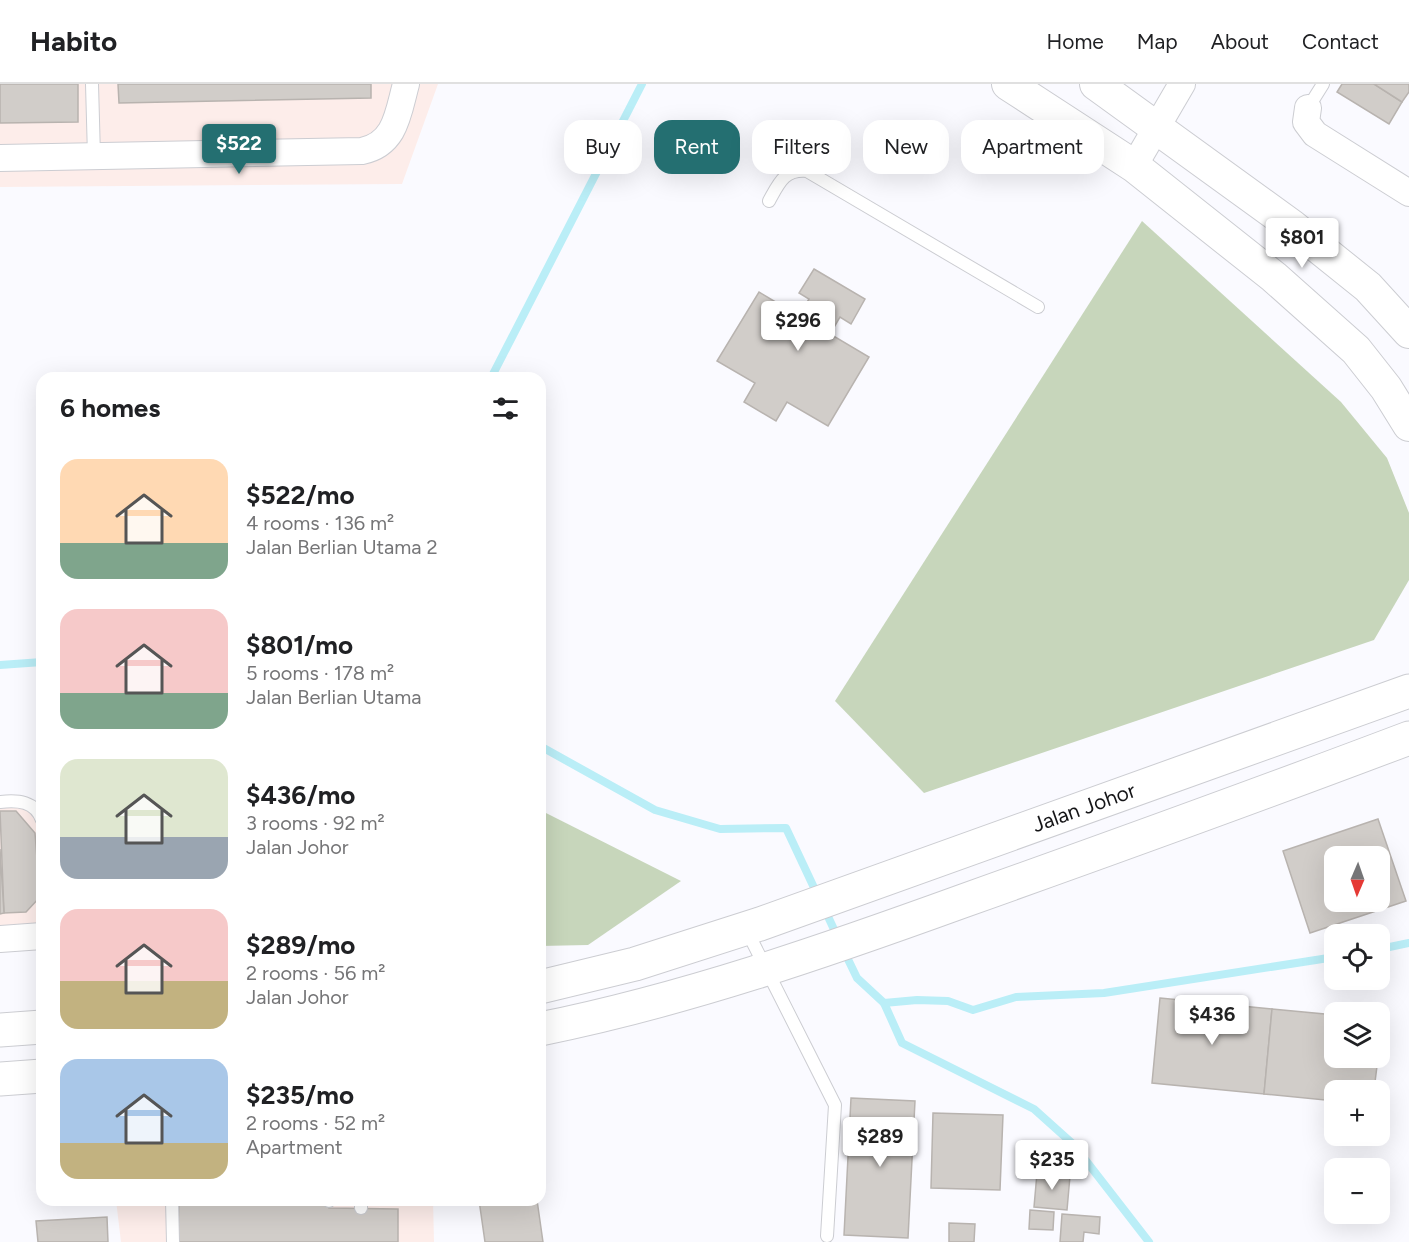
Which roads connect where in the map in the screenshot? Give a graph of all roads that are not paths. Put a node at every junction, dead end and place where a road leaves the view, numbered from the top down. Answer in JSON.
{"nodes":[{"id":1,"x":92,"y":84,"type":"edge"},
{"id":2,"x":406,"y":84,"type":"edge"},
{"id":3,"x":1008,"y":84,"type":"edge"},
{"id":4,"x":1096,"y":84,"type":"edge"},
{"id":5,"x":1182,"y":84,"type":"edge"},
{"id":6,"x":1323,"y":84,"type":"edge"},
{"id":7,"x":1308,"y":108,"type":"joint"},
{"id":8,"x":1157,"y":126,"type":"junction"},
{"id":9,"x":94,"y":156,"type":"junction"},
{"id":10,"x":0,"y":158,"type":"edge"},
{"id":11,"x":1134,"y":166,"type":"junction"},
{"id":12,"x":1406,"y":185,"type":"edge"},
{"id":13,"x":769,"y":201,"type":"dead end"},
{"id":14,"x":1038,"y":307,"type":"dead end"},
{"id":15,"x":1409,"y":332,"type":"edge"},
{"id":16,"x":1409,"y":425,"type":"edge"},
{"id":17,"x":1409,"y":673,"type":"edge"},
{"id":18,"x":1409,"y":691,"type":"edge"},
{"id":19,"x":1314,"y":726,"type":"junction"},
{"id":20,"x":1409,"y":738,"type":"edge"},
{"id":21,"x":0,"y":802,"type":"edge"},
{"id":22,"x":36,"y":810,"type":"edge"},
{"id":23,"x":753,"y":926,"type":"junction"},
{"id":24,"x":36,"y":936,"type":"edge"},
{"id":25,"x":0,"y":939,"type":"edge"},
{"id":26,"x":774,"y":967,"type":"junction"},
{"id":27,"x":546,"y":986,"type":"edge"},
{"id":28,"x":36,"y":1027,"type":"edge"},
{"id":29,"x":546,"y":1028,"type":"edge"},
{"id":30,"x":0,"y":1030,"type":"edge"},
{"id":31,"x":36,"y":1076,"type":"edge"},
{"id":32,"x":0,"y":1079,"type":"edge"},
{"id":33,"x":173,"y":1206,"type":"edge"},
{"id":34,"x":827,"y":1236,"type":"dead end"},
{"id":35,"x":173,"y":1242,"type":"edge"}],
"edges":[{"from":1,"to":9,"type":"lane"},
{"from":2,"to":9,"type":"street"},
{"from":3,"to":11,"type":"street"},
{"from":4,"to":8,"type":"street"},
{"from":5,"to":8,"type":"street"},
{"from":6,"to":7,"type":"lane"},
{"from":7,"to":12,"type":"street"},
{"from":8,"to":11,"type":"street"},
{"from":8,"to":15,"type":"street"},
{"from":9,"to":10,"type":"street"},
{"from":11,"to":16,"type":"street"},
{"from":13,"to":14,"type":"lane"},
{"from":17,"to":19,"type":"highway"},
{"from":18,"to":19,"type":"highway","name":"Jalan Johor"},
{"from":19,"to":23,"type":"highway","name":"Jalan Johor"},
{"from":20,"to":26,"type":"highway"},
{"from":21,"to":22,"type":"lane"},
{"from":23,"to":26,"type":"lane"},
{"from":23,"to":27,"type":"highway","name":"Jalan Johor"},
{"from":24,"to":25,"type":"street"},
{"from":26,"to":29,"type":"highway"},
{"from":26,"to":34,"type":"lane"},
{"from":28,"to":30,"type":"highway"},
{"from":31,"to":32,"type":"highway"},
{"from":33,"to":35,"type":"lane"}]}
